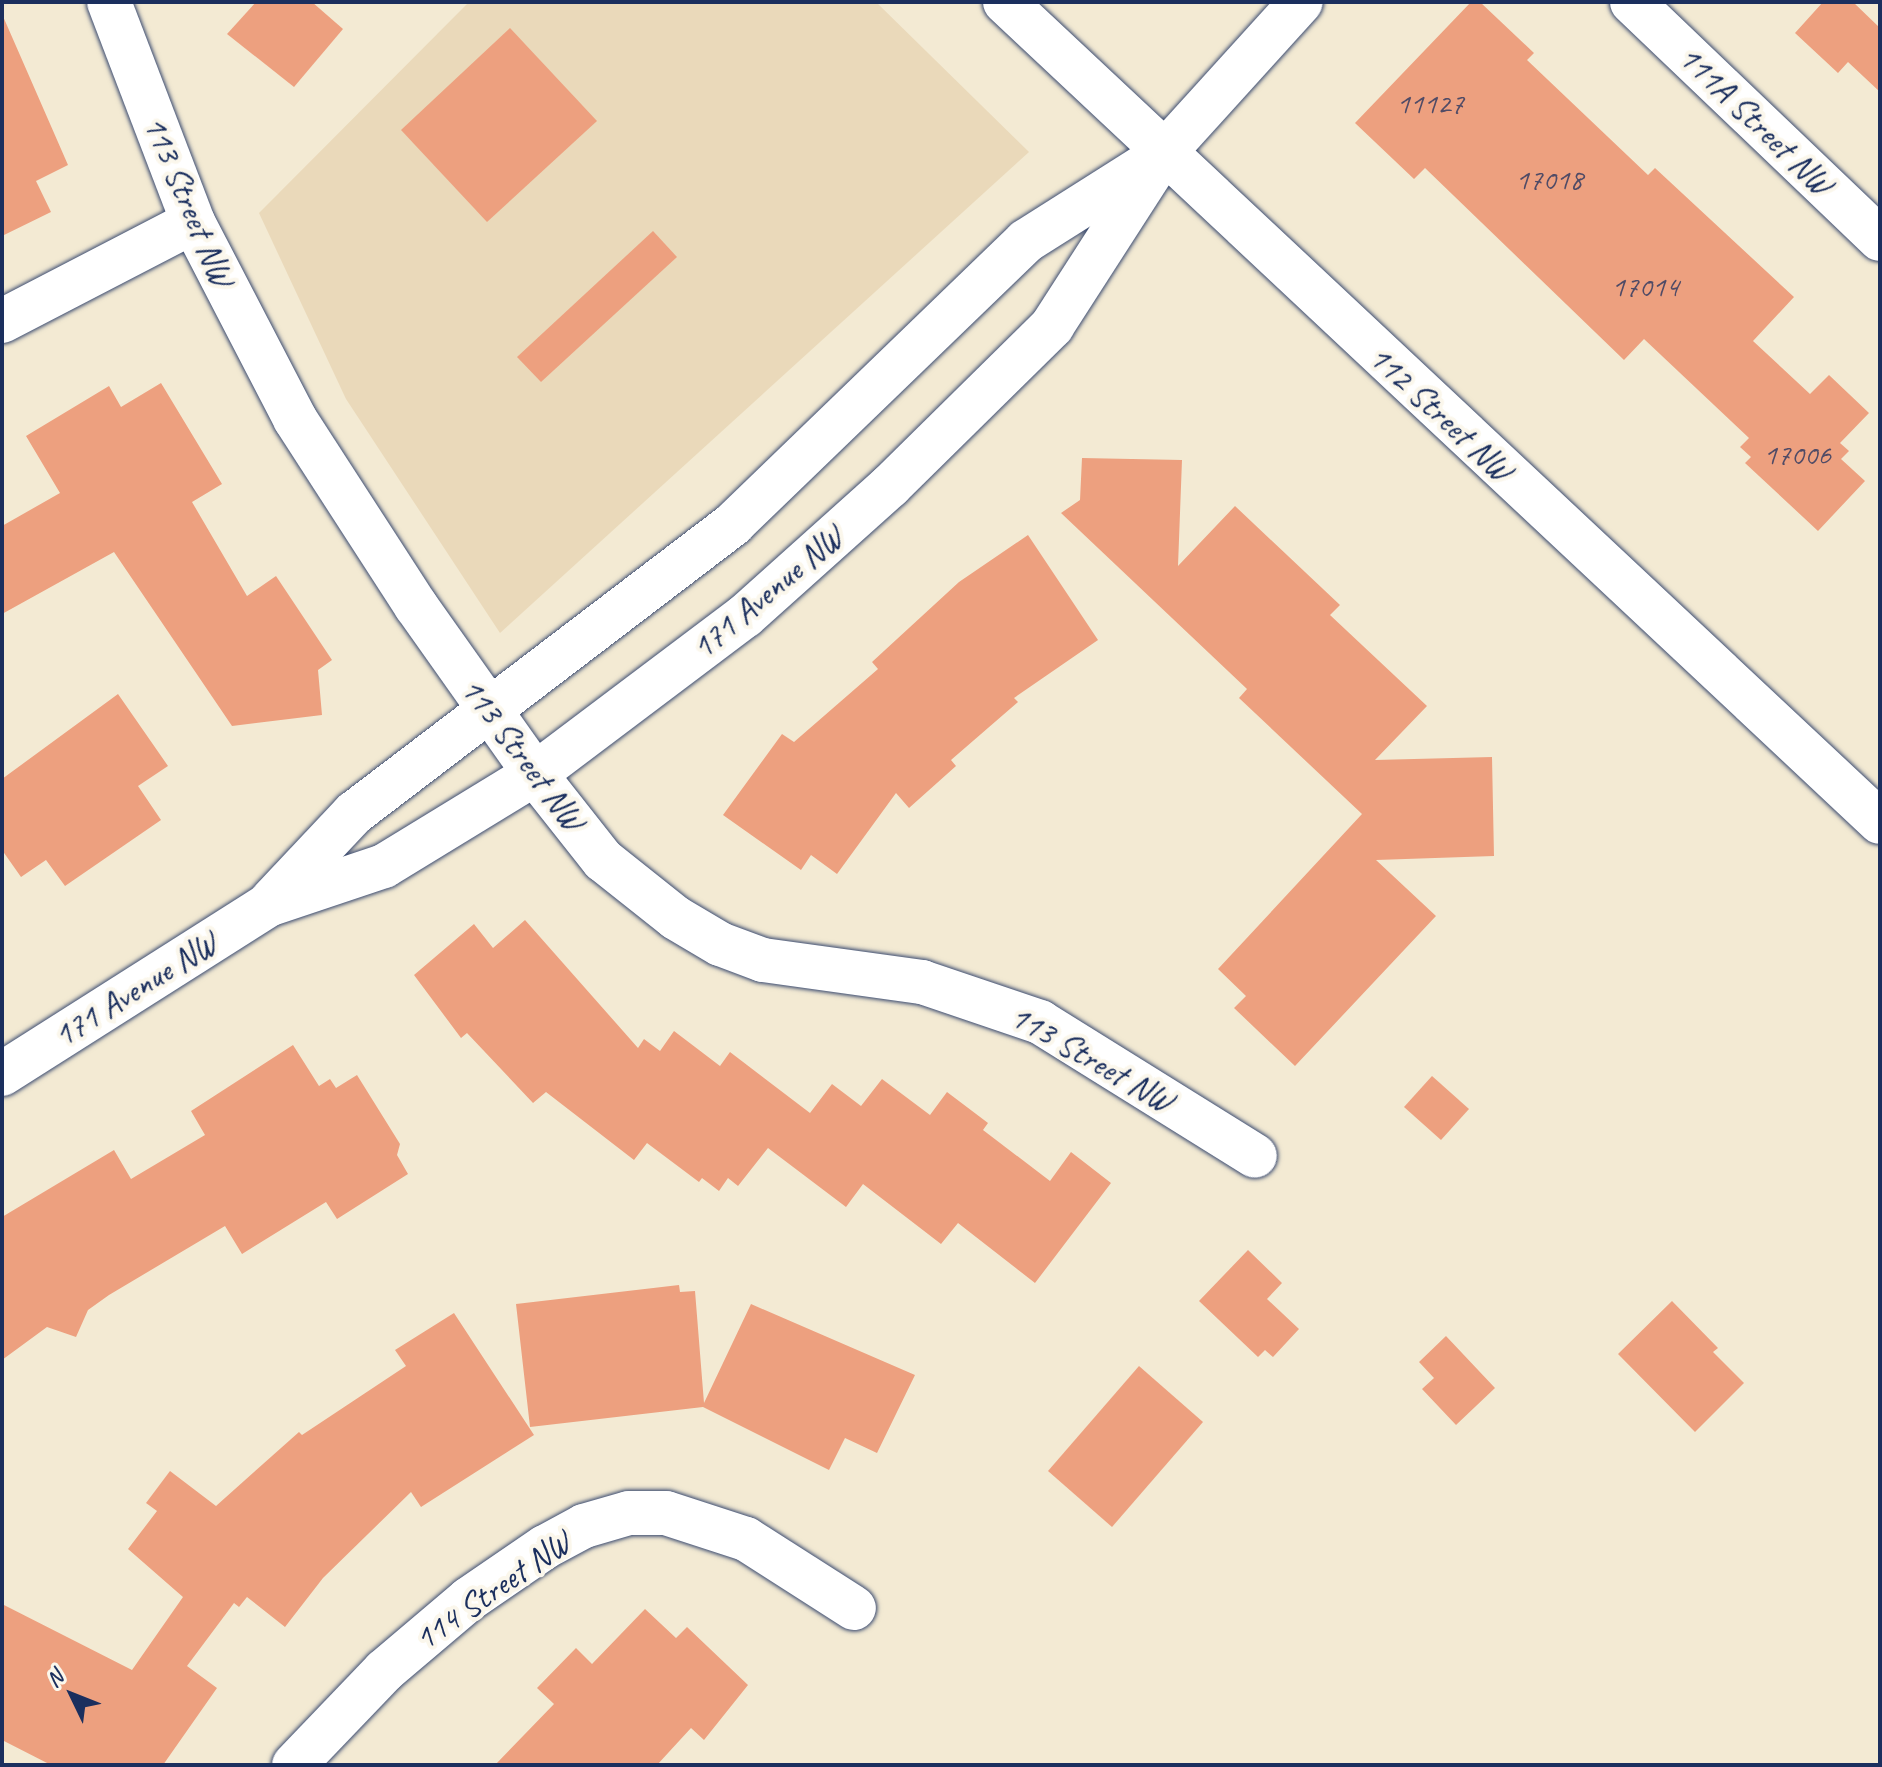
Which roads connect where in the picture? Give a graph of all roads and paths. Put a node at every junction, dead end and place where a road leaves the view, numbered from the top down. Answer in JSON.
{"nodes":[{"id":1,"x":109,"y":2,"type":"edge"},
{"id":2,"x":1005,"y":2,"type":"edge"},
{"id":3,"x":1301,"y":2,"type":"edge"},
{"id":4,"x":1632,"y":2,"type":"edge"},
{"id":5,"x":1163,"y":154,"type":"junction"},
{"id":6,"x":193,"y":222,"type":"junction"},
{"id":7,"x":1880,"y":239,"type":"edge"},
{"id":8,"x":2,"y":321,"type":"edge"},
{"id":9,"x":490,"y":713,"type":"junction"},
{"id":10,"x":535,"y":774,"type":"junction"},
{"id":11,"x":1880,"y":822,"type":"edge"},
{"id":12,"x":268,"y":905,"type":"junction"},
{"id":13,"x":2,"y":1074,"type":"edge"},
{"id":14,"x":1255,"y":1156,"type":"dead end"},
{"id":15,"x":854,"y":1608,"type":"dead end"},
{"id":16,"x":294,"y":1765,"type":"edge"}],
"edges":[{"from":1,"to":6,"type":"street","name":"113 Street NW"},
{"from":2,"to":5,"type":"street","name":"112 Street NW"},
{"from":3,"to":5,"type":"street","name":"171 Avenue NW"},
{"from":4,"to":7,"type":"street","name":"111A Street NW"},
{"from":5,"to":9,"type":"street","name":"171 Avenue NW"},
{"from":5,"to":10,"type":"street","name":"171 Avenue NW"},
{"from":5,"to":11,"type":"street","name":"112 Street NW"},
{"from":6,"to":8,"type":"street"},
{"from":6,"to":9,"type":"street","name":"113 Street NW"},
{"from":9,"to":10,"type":"street","name":"113 Street NW"},
{"from":9,"to":12,"type":"street","name":"171 Avenue NW"},
{"from":10,"to":12,"type":"street","name":"171 Avenue NW"},
{"from":10,"to":14,"type":"street","name":"113 Street NW"},
{"from":12,"to":13,"type":"street","name":"171 Avenue NW"},
{"from":15,"to":16,"type":"street","name":"114 Street NW"}]}
